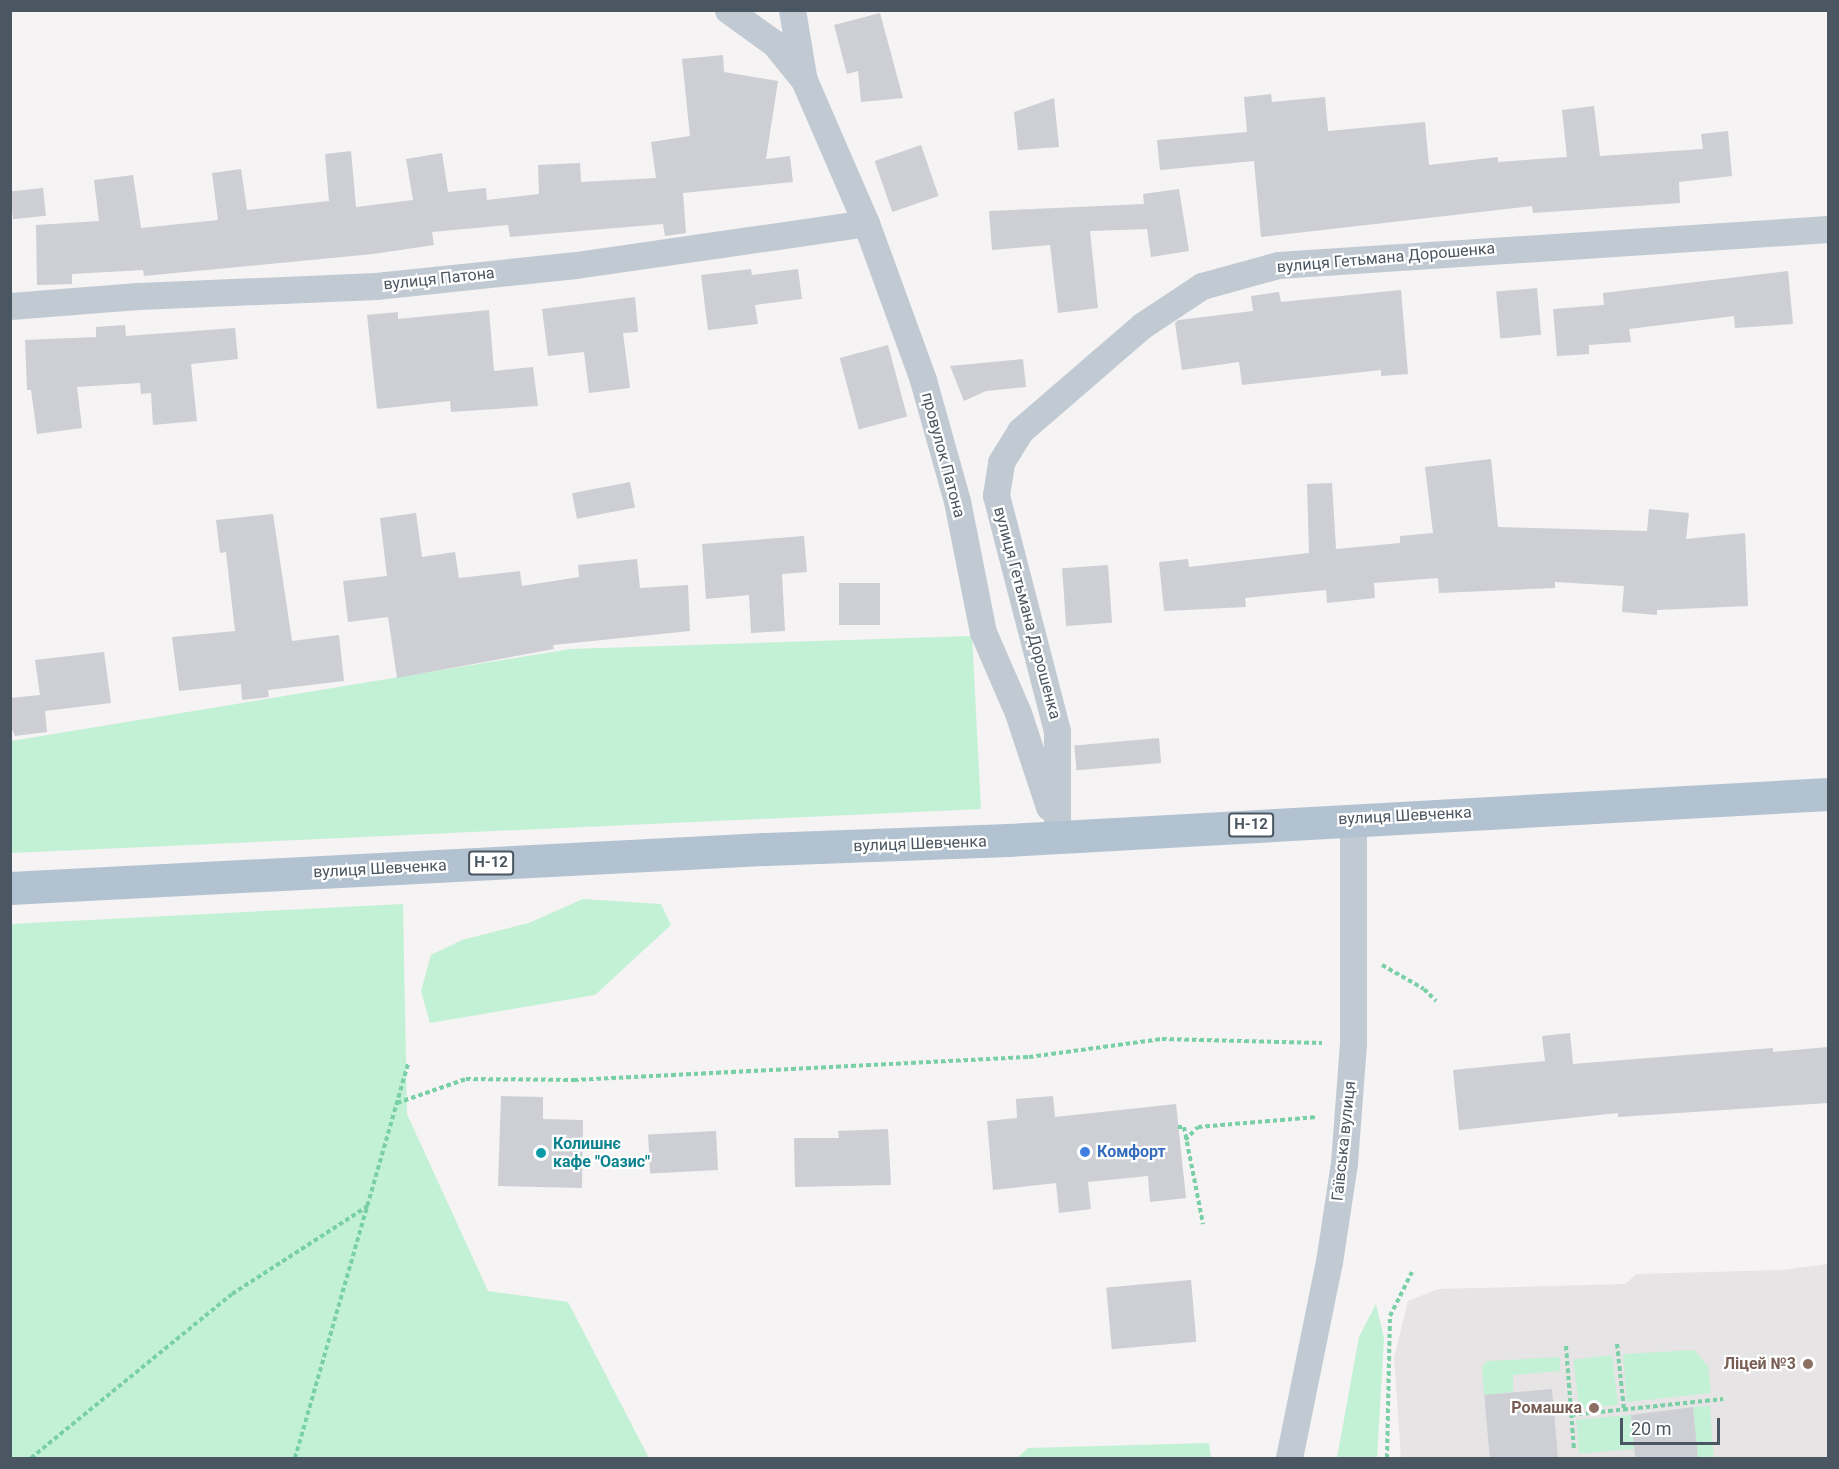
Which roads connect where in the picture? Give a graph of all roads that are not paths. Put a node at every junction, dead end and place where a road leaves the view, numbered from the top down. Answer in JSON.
{"nodes":[{"id":1,"x":728,"y":10,"type":"edge"},
{"id":2,"x":792,"y":10,"type":"edge"},
{"id":3,"x":804,"y":80,"type":"junction"},
{"id":4,"x":866,"y":223,"type":"junction"},
{"id":5,"x":1828,"y":230,"type":"edge"},
{"id":6,"x":10,"y":306,"type":"edge"},
{"id":7,"x":1828,"y":794,"type":"edge"},
{"id":8,"x":1353,"y":819,"type":"junction"},
{"id":9,"x":1057,"y":837,"type":"junction"},
{"id":10,"x":10,"y":888,"type":"edge"},
{"id":11,"x":1289,"y":1458,"type":"edge"}],
"edges":[{"from":1,"to":3,"type":"street","name":"провулок Патона"},
{"from":2,"to":3,"type":"street","name":"провулок Патона"},
{"from":3,"to":4,"type":"street","name":"провулок Патона"},
{"from":4,"to":6,"type":"street","name":"вулиця Патона"},
{"from":4,"to":9,"type":"street","name":"провулок Патона"},
{"from":5,"to":9,"type":"street","name":"вулиця Гетьмана Дорошенка"},
{"from":7,"to":8,"type":"main road","name":"вулиця Шевченка","number":"Н-12"},
{"from":8,"to":9,"type":"main road","name":"вулиця Шевченка","number":"Н-12"},
{"from":8,"to":11,"type":"street","name":"Гаївська вулиця"},
{"from":9,"to":10,"type":"main road","name":"вулиця Шевченка","number":"Н-12"}]}
